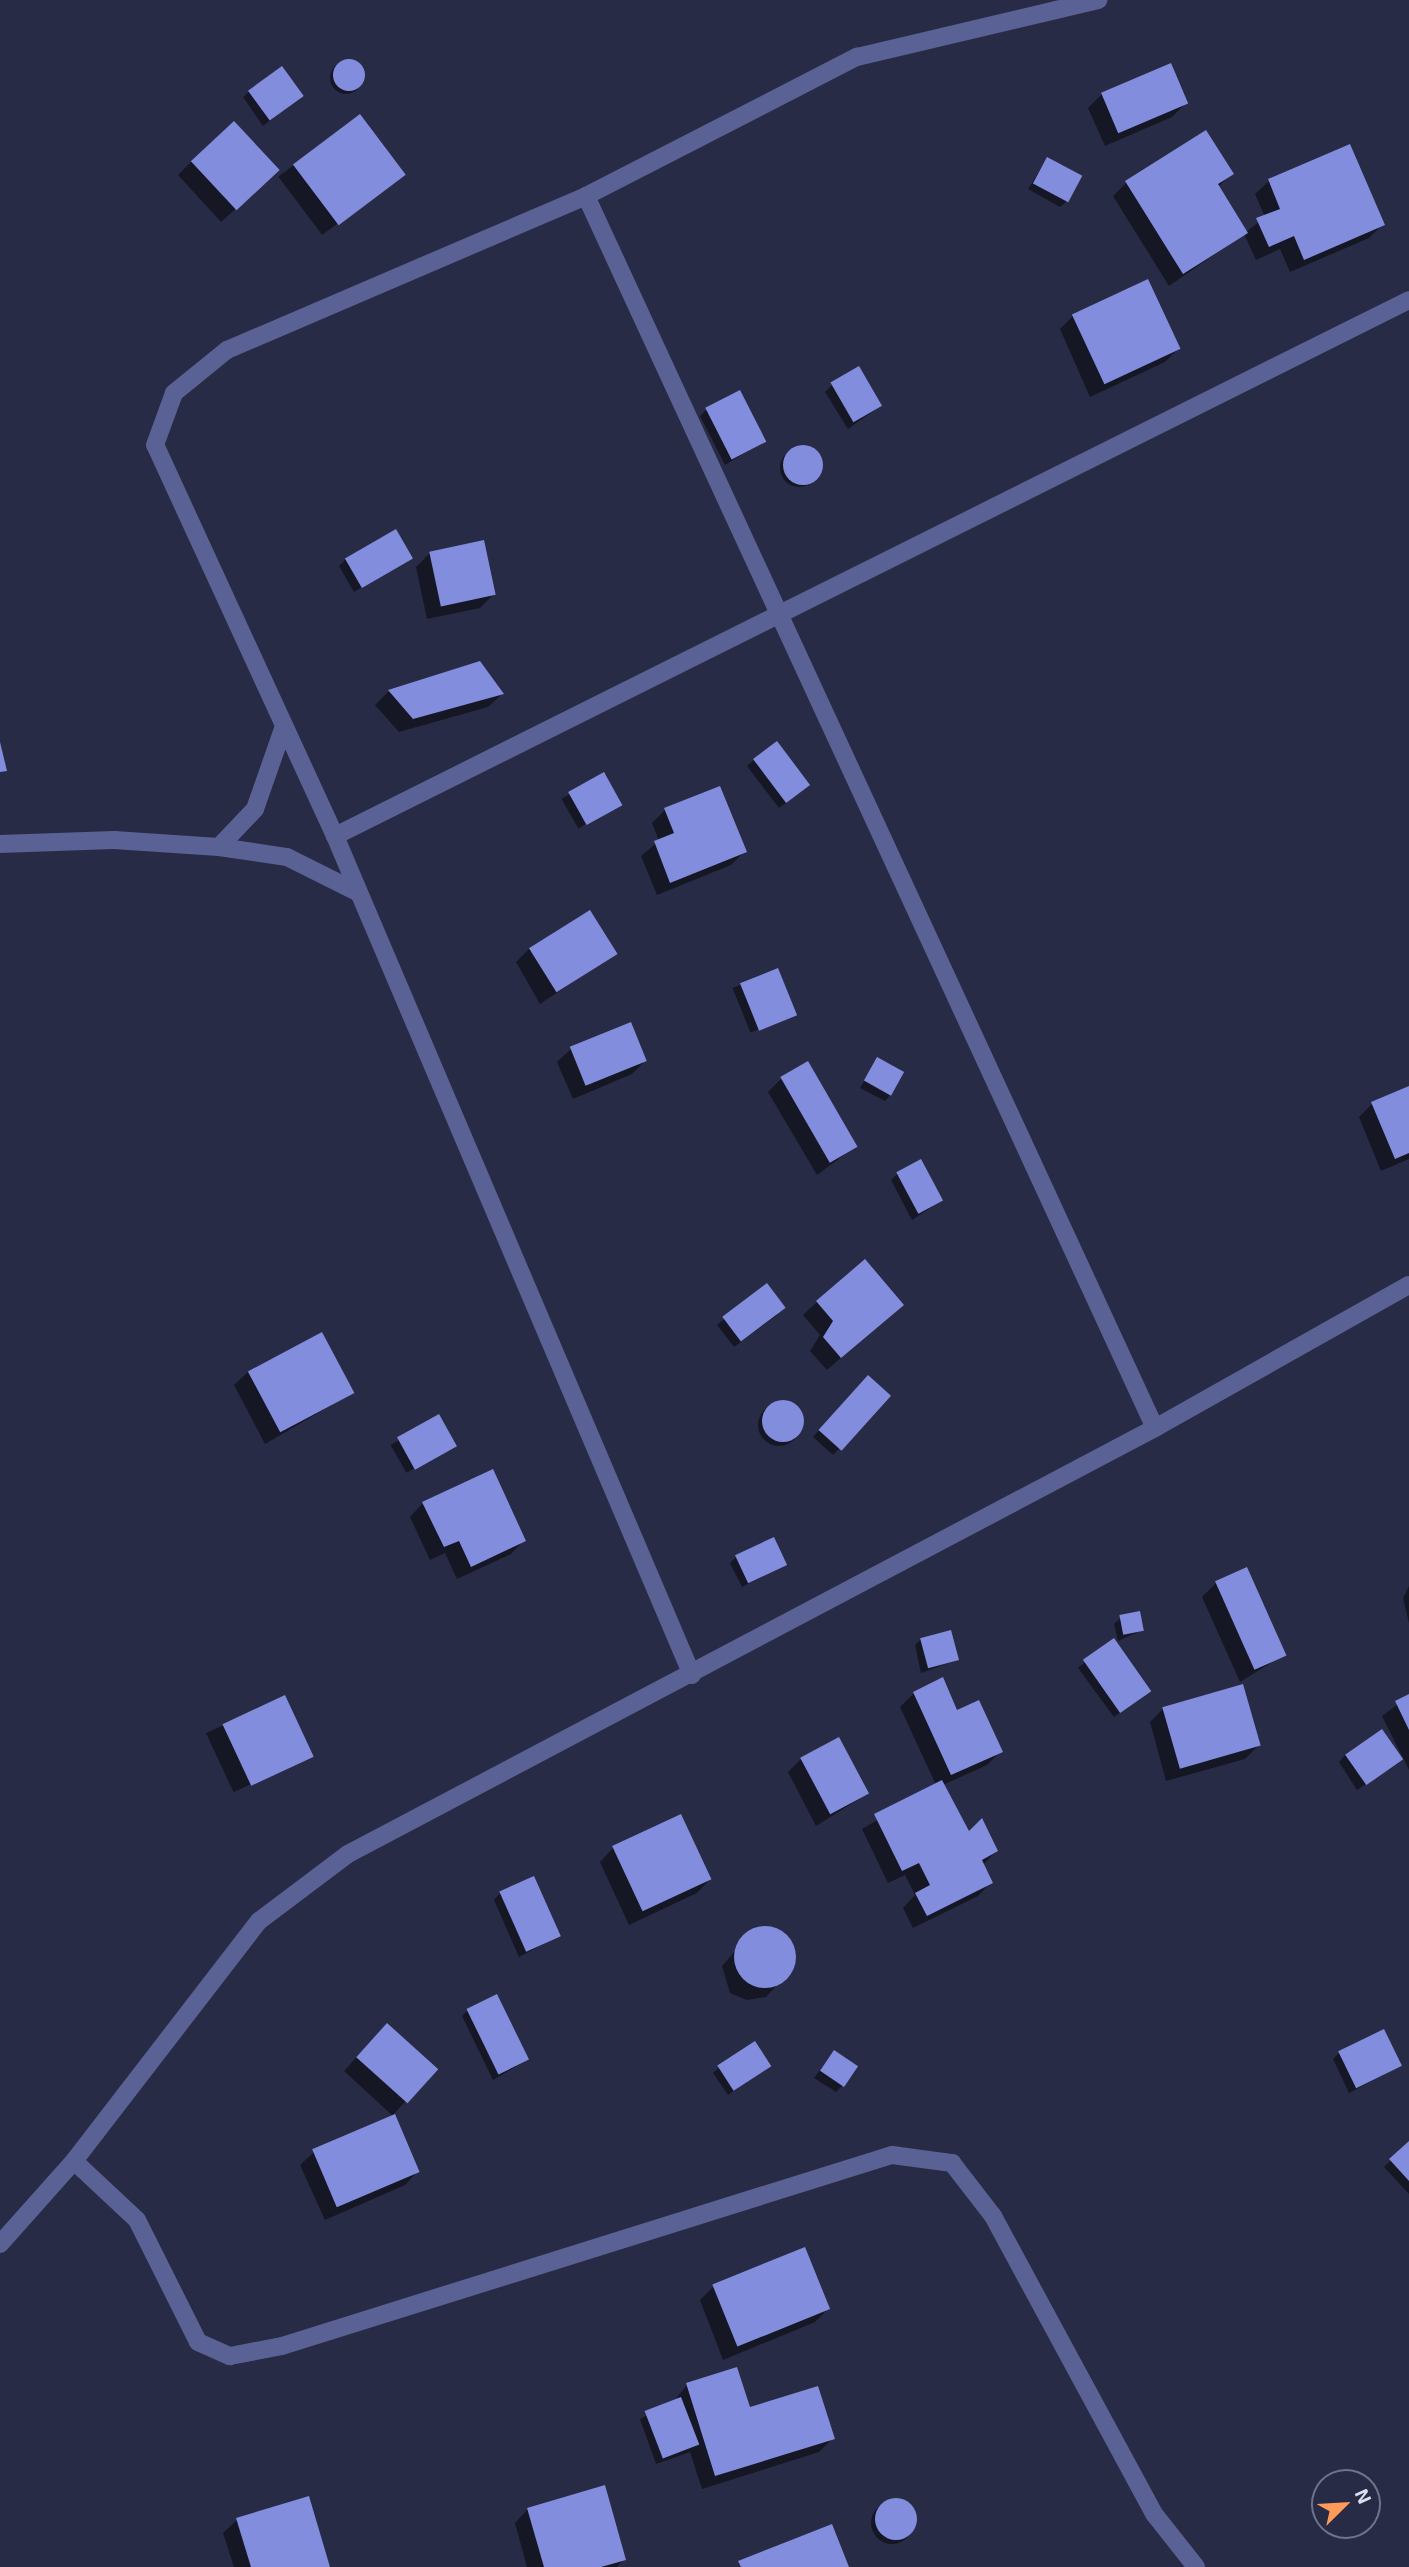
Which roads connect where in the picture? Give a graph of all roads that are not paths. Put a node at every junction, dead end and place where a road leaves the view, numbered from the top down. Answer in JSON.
{"nodes":[{"id":1,"x":1098,"y":0,"type":"edge"},
{"id":2,"x":586,"y":196,"type":"junction"},
{"id":3,"x":1409,"y":300,"type":"edge"},
{"id":4,"x":777,"y":617,"type":"junction"},
{"id":5,"x":284,"y":726,"type":"junction"},
{"id":6,"x":335,"y":836,"type":"junction"},
{"id":7,"x":0,"y":844,"type":"edge"},
{"id":8,"x":219,"y":847,"type":"junction"},
{"id":9,"x":359,"y":893,"type":"junction"},
{"id":10,"x":1409,"y":1285,"type":"edge"},
{"id":11,"x":1155,"y":1428,"type":"junction"},
{"id":12,"x":692,"y":1675,"type":"junction"},
{"id":13,"x":74,"y":2161,"type":"junction"},
{"id":14,"x":0,"y":2244,"type":"edge"},
{"id":15,"x":1196,"y":2567,"type":"edge"}],
"edges":[{"from":1,"to":2,"type":"street"},
{"from":2,"to":4,"type":"street"},
{"from":2,"to":5,"type":"street"},
{"from":3,"to":4,"type":"street"},
{"from":4,"to":6,"type":"street"},
{"from":4,"to":11,"type":"street"},
{"from":5,"to":6,"type":"street"},
{"from":5,"to":8,"type":"street"},
{"from":6,"to":9,"type":"street"},
{"from":7,"to":8,"type":"street"},
{"from":8,"to":9,"type":"street"},
{"from":9,"to":12,"type":"street"},
{"from":10,"to":11,"type":"street"},
{"from":11,"to":12,"type":"street"},
{"from":12,"to":13,"type":"street"},
{"from":13,"to":14,"type":"street"},
{"from":13,"to":15,"type":"street"}]}
